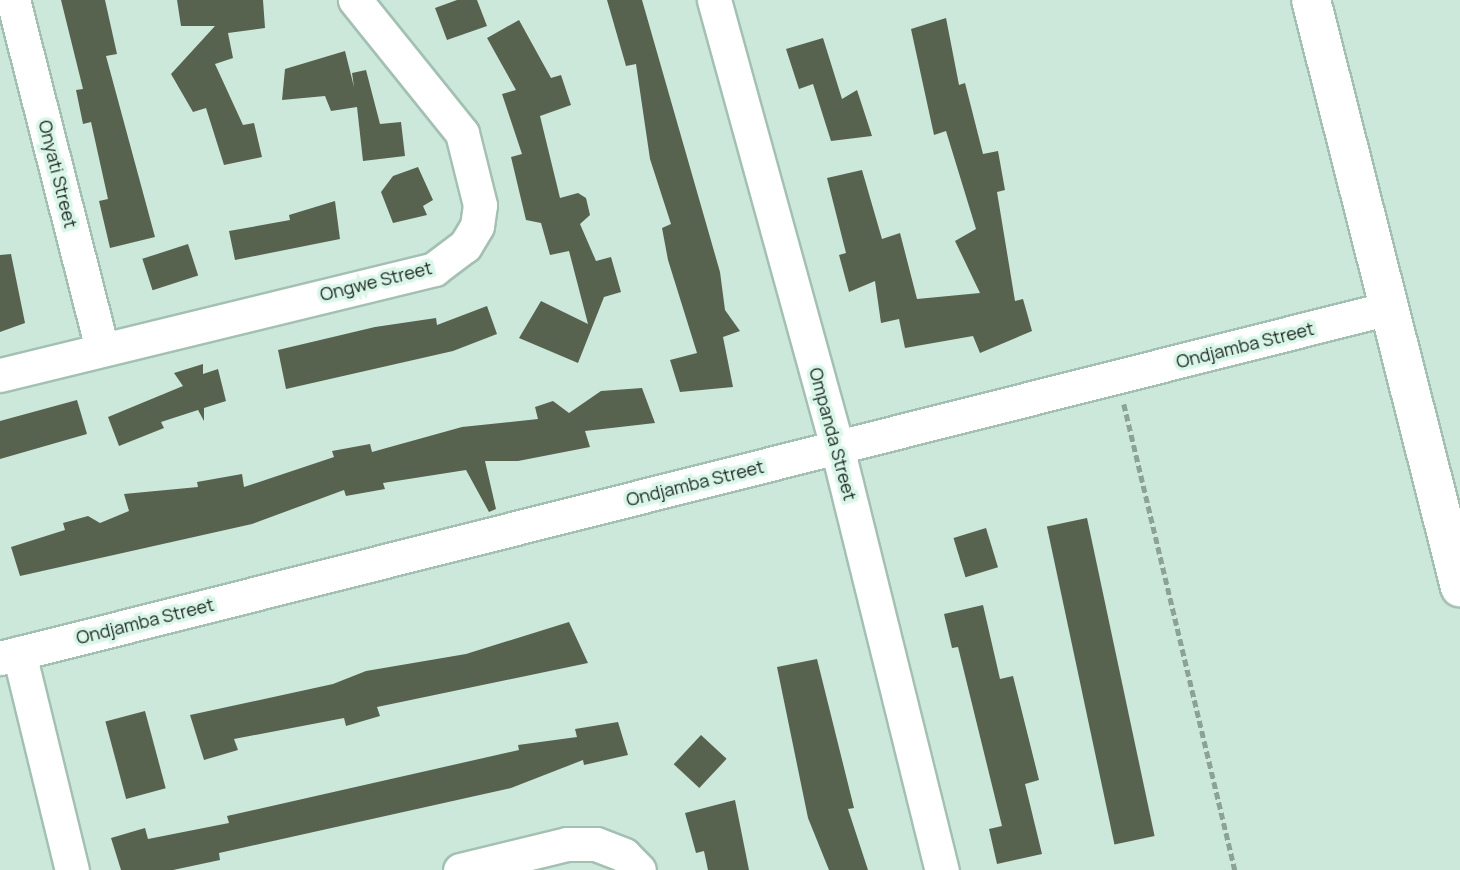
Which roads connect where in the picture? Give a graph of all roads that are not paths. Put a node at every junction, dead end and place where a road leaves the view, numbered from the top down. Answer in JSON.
{"nodes":[{"id":1,"x":13,"y":0,"type":"edge"},
{"id":2,"x":355,"y":0,"type":"edge"},
{"id":3,"x":714,"y":0,"type":"edge"},
{"id":4,"x":1311,"y":0,"type":"edge"},
{"id":5,"x":1390,"y":308,"type":"junction"},
{"id":6,"x":103,"y":348,"type":"junction"},
{"id":7,"x":0,"y":375,"type":"edge"},
{"id":8,"x":837,"y":447,"type":"junction"},
{"id":9,"x":1460,"y":587,"type":"edge"},
{"id":10,"x":10,"y":655,"type":"edge"},
{"id":11,"x":72,"y":870,"type":"edge"},
{"id":12,"x":460,"y":870,"type":"edge"},
{"id":13,"x":639,"y":870,"type":"edge"},
{"id":14,"x":942,"y":870,"type":"edge"}],
"edges":[{"from":1,"to":6,"type":"street","name":"Onyati Street"},
{"from":2,"to":6,"type":"street","name":"Ongwe Street"},
{"from":3,"to":8,"type":"street","name":"Ompanda Street"},
{"from":4,"to":5,"type":"main road"},
{"from":5,"to":8,"type":"street","name":"Ondjamba Street"},
{"from":5,"to":9,"type":"main road"},
{"from":6,"to":7,"type":"street","name":"Ongwe Street"},
{"from":8,"to":10,"type":"street","name":"Ondjamba Street"},
{"from":8,"to":14,"type":"street","name":"Ompanda Street"},
{"from":10,"to":11,"type":"street"},
{"from":12,"to":13,"type":"street"}]}
